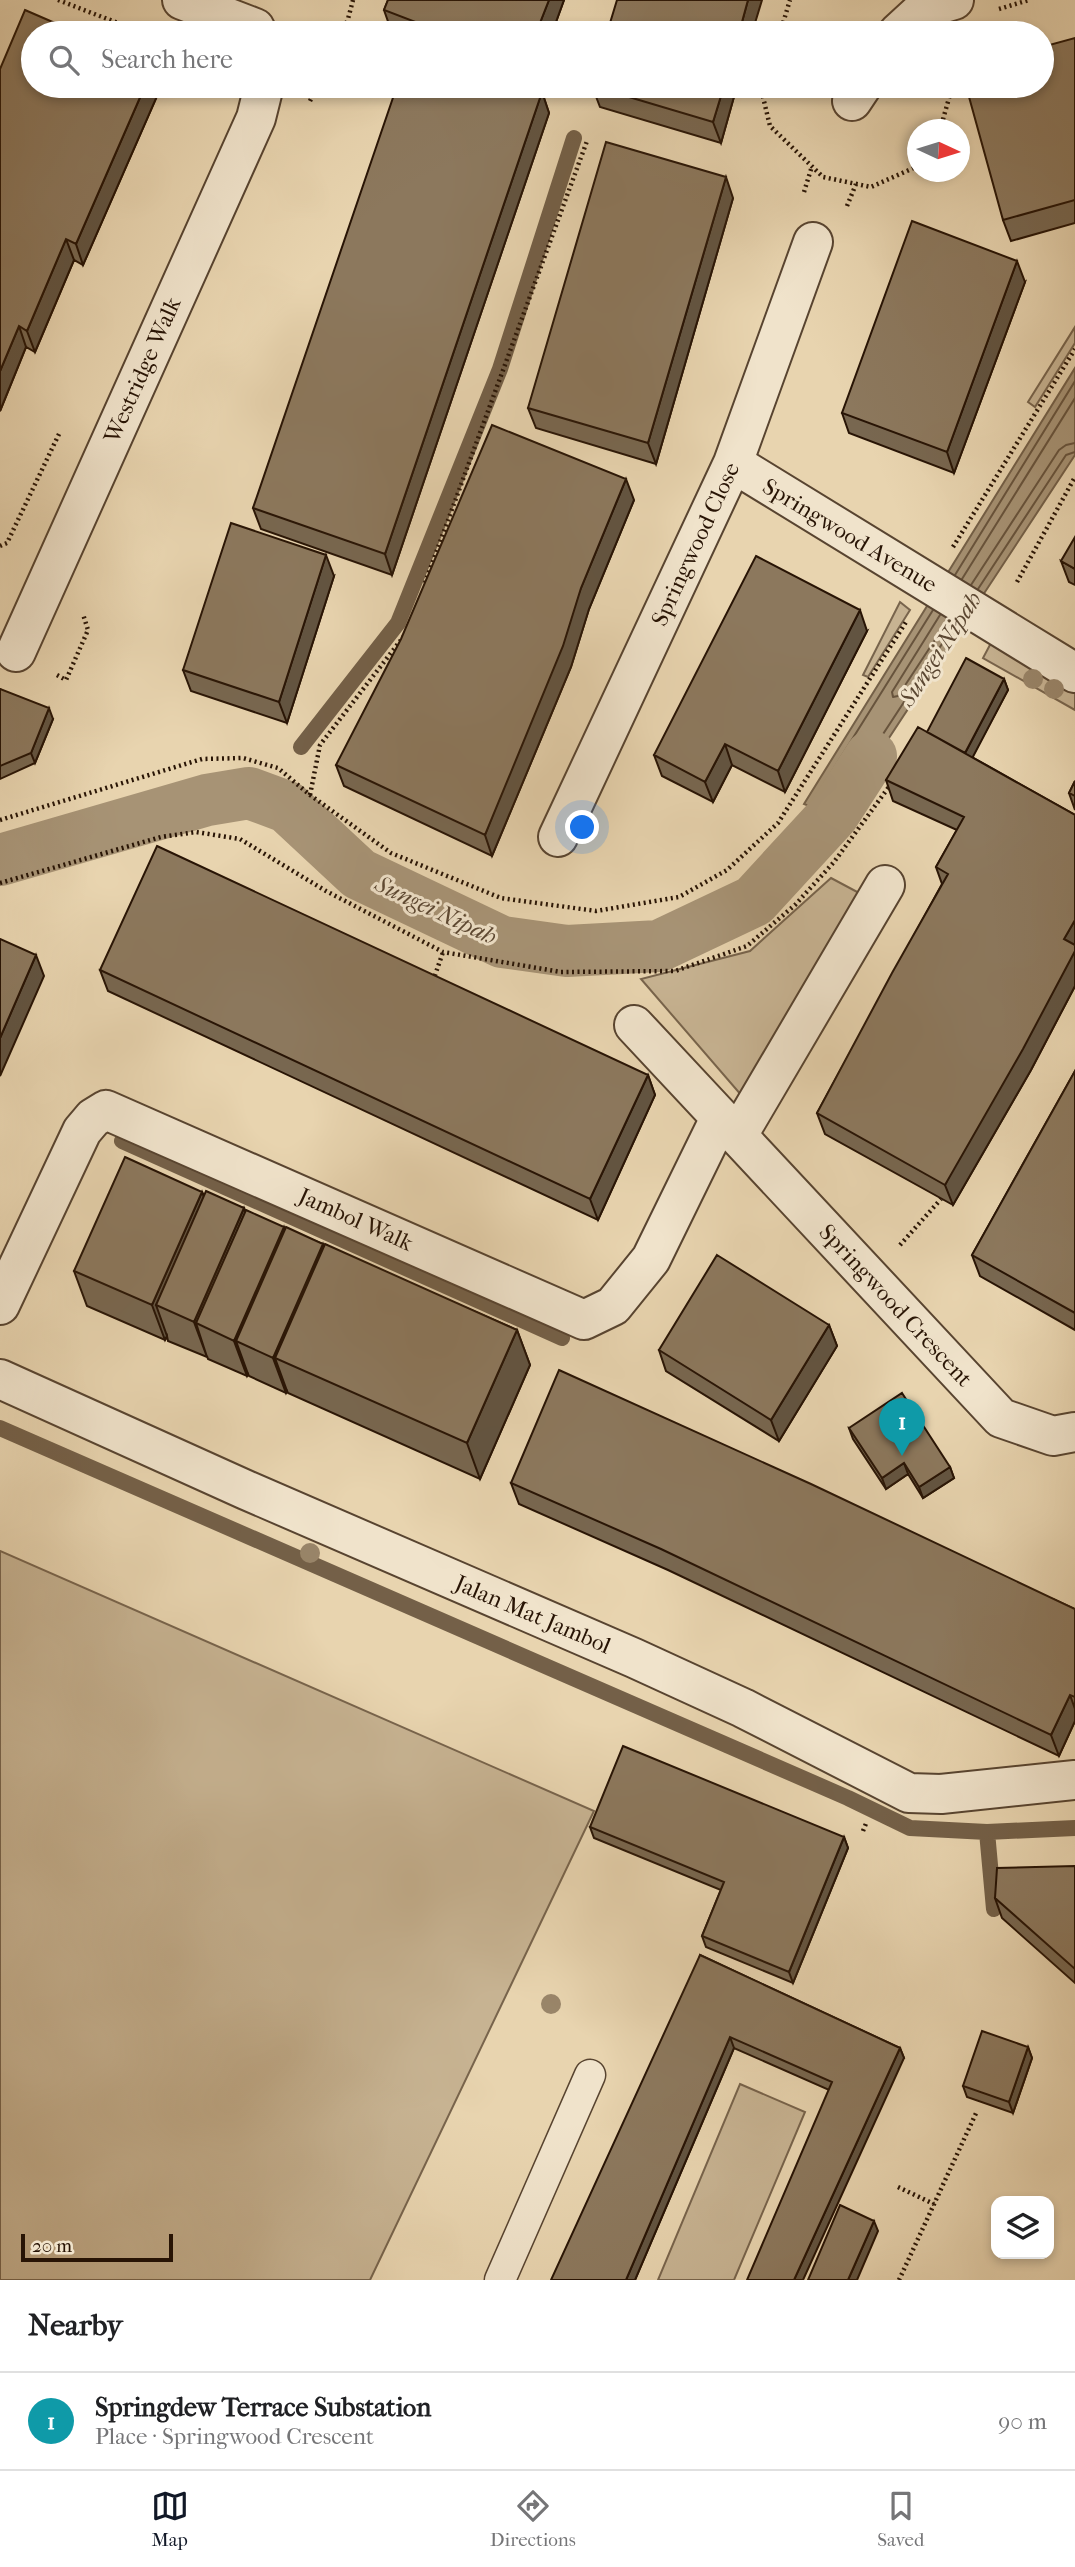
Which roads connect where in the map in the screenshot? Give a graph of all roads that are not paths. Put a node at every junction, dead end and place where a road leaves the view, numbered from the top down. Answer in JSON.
{"nodes":[{"id":1,"x":182,"y":0,"type":"edge"},
{"id":2,"x":954,"y":0,"type":"edge"},
{"id":3,"x":237,"y":21,"type":"edge"},
{"id":4,"x":911,"y":21,"type":"edge"},
{"id":5,"x":261,"y":98,"type":"edge"},
{"id":6,"x":813,"y":242,"type":"dead end"},
{"id":7,"x":733,"y":463,"type":"junction"},
{"id":8,"x":16,"y":652,"type":"dead end"},
{"id":9,"x":1075,"y":673,"type":"edge"},
{"id":10,"x":558,"y":837,"type":"dead end"},
{"id":11,"x":885,"y":885,"type":"dead end"},
{"id":12,"x":634,"y":1025,"type":"dead end"},
{"id":13,"x":729,"y":1126,"type":"junction"},
{"id":14,"x":0,"y":1305,"type":"edge"},
{"id":15,"x":0,"y":1379,"type":"edge"},
{"id":16,"x":1075,"y":1432,"type":"edge"},
{"id":17,"x":1075,"y":1780,"type":"edge"},
{"id":18,"x":590,"y":2075,"type":"dead end"},
{"id":19,"x":500,"y":2280,"type":"edge"}],
"edges":[{"from":1,"to":3,"type":"street"},
{"from":2,"to":4,"type":"street"},
{"from":5,"to":8,"type":"street","name":"Westridge Walk"},
{"from":6,"to":7,"type":"street","name":"Springwood Close"},
{"from":7,"to":9,"type":"street","name":"Springwood Avenue"},
{"from":7,"to":10,"type":"street","name":"Springwood Close"},
{"from":11,"to":13,"type":"street"},
{"from":12,"to":13,"type":"street","name":"Springwood Crescent"},
{"from":13,"to":14,"type":"street","name":"Jambol Walk"},
{"from":13,"to":16,"type":"street","name":"Springwood Crescent"},
{"from":15,"to":17,"type":"street","name":"Jalan Mat Jambol"},
{"from":18,"to":19,"type":"lane"}]}
